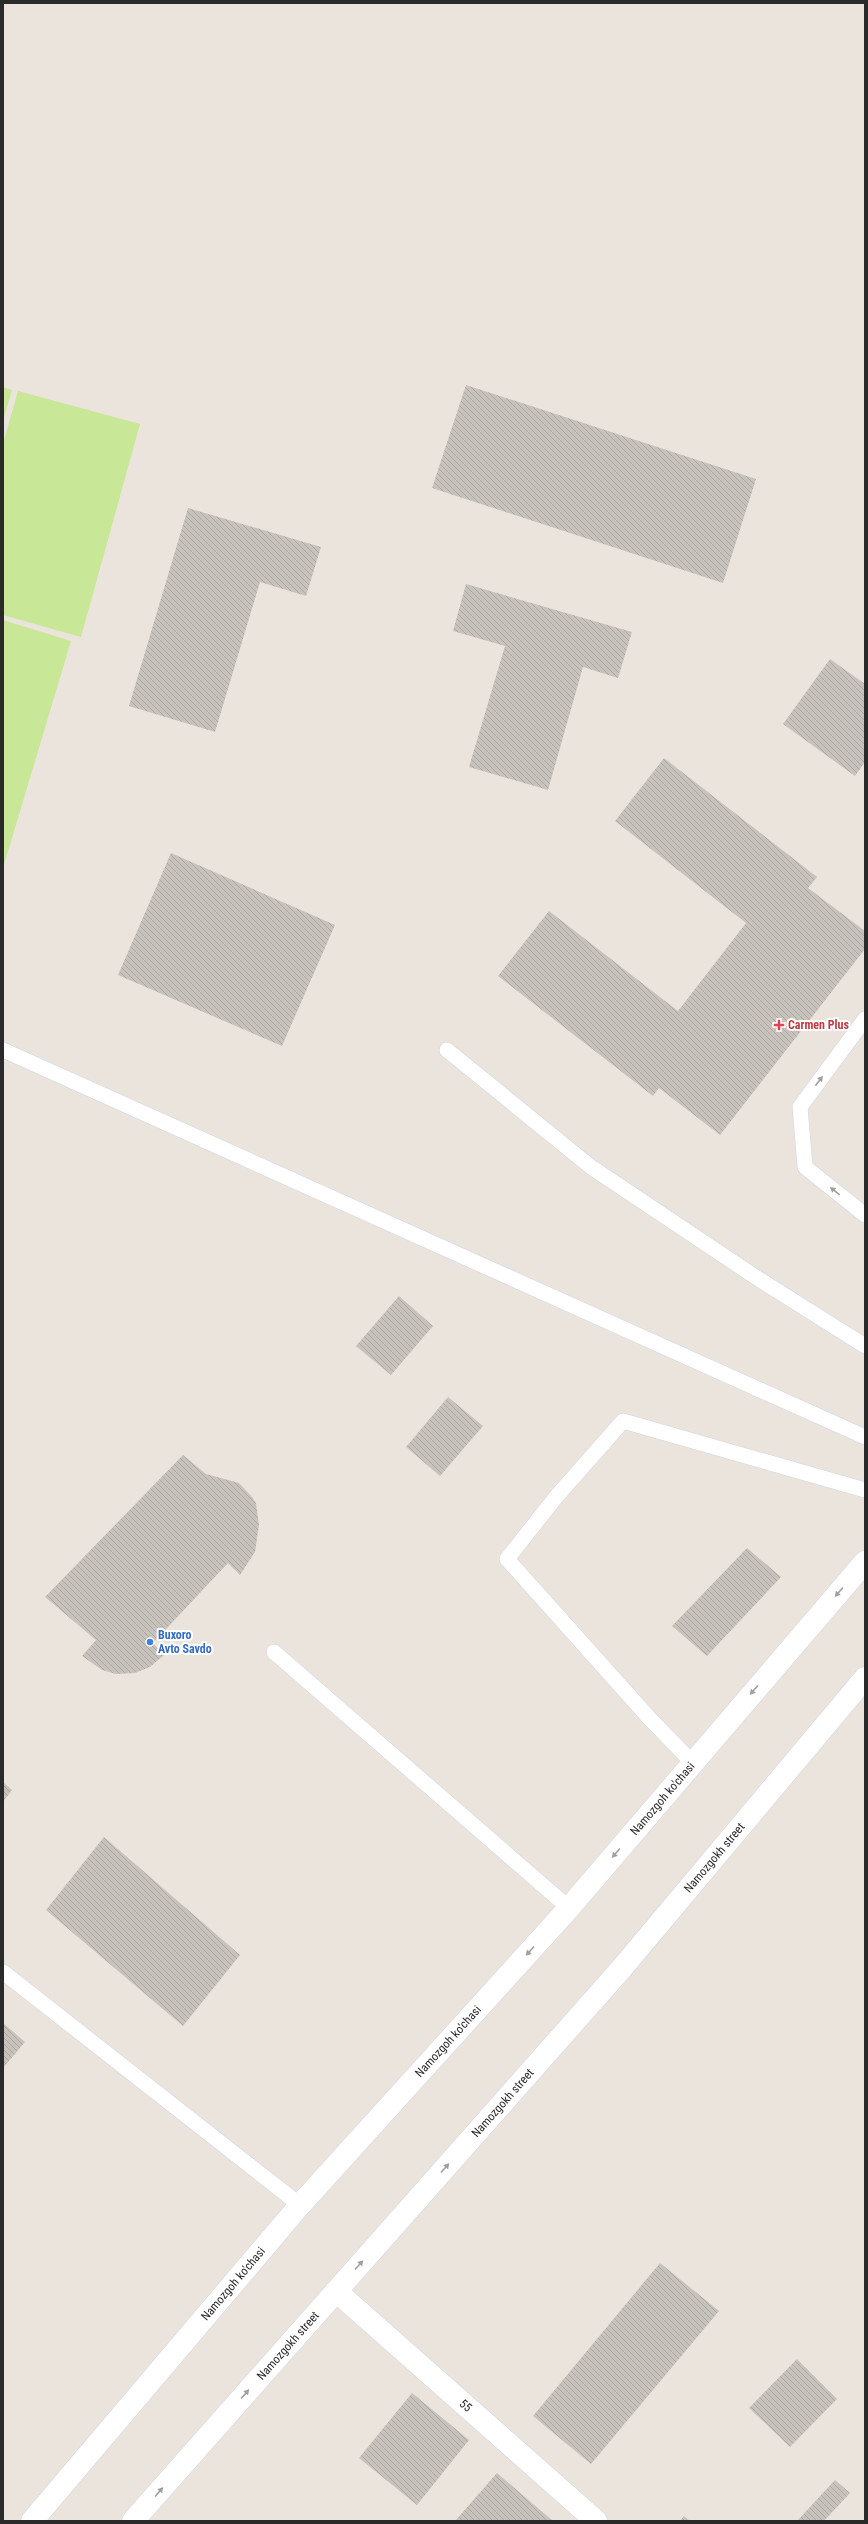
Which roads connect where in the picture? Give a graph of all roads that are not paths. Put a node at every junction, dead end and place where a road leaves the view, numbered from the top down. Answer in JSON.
{"nodes":[{"id":1,"x":865,"y":1019,"type":"edge"},
{"id":2,"x":3,"y":1050,"type":"edge"},
{"id":3,"x":447,"y":1050,"type":"dead end"},
{"id":4,"x":865,"y":1215,"type":"edge"},
{"id":5,"x":865,"y":1346,"type":"edge"},
{"id":6,"x":865,"y":1437,"type":"edge"},
{"id":7,"x":865,"y":1490,"type":"edge"},
{"id":8,"x":865,"y":1562,"type":"edge"},
{"id":9,"x":274,"y":1652,"type":"dead end"},
{"id":10,"x":865,"y":1678,"type":"edge"},
{"id":11,"x":692,"y":1762,"type":"junction"},
{"id":12,"x":569,"y":1908,"type":"junction"},
{"id":13,"x":3,"y":1972,"type":"edge"},
{"id":14,"x":300,"y":2205,"type":"junction"},
{"id":15,"x":336,"y":2291,"type":"junction"},
{"id":16,"x":32,"y":2521,"type":"edge"},
{"id":17,"x":133,"y":2521,"type":"edge"},
{"id":18,"x":596,"y":2521,"type":"edge"}],
"edges":[{"from":4,"to":1,"type":"lane","one_way":true},
{"from":2,"to":6,"type":"lane"},
{"from":3,"to":5,"type":"lane"},
{"from":7,"to":11,"type":"lane"},
{"from":8,"to":11,"type":"main road","name":"Namozgoh ko'chasi","one_way":true},
{"from":9,"to":12,"type":"lane"},
{"from":15,"to":10,"type":"main road","name":"Namozgokh street","one_way":true},
{"from":11,"to":12,"type":"main road","name":"Namozgoh ko'chasi","one_way":true},
{"from":12,"to":14,"type":"main road","name":"Namozgoh ko'chasi","one_way":true},
{"from":13,"to":14,"type":"lane"},
{"from":14,"to":16,"type":"main road","name":"Namozgoh ko'chasi"},
{"from":17,"to":15,"type":"main road","name":"Namozgokh street","one_way":true},
{"from":15,"to":18,"type":"main road","name":"55"}]}
